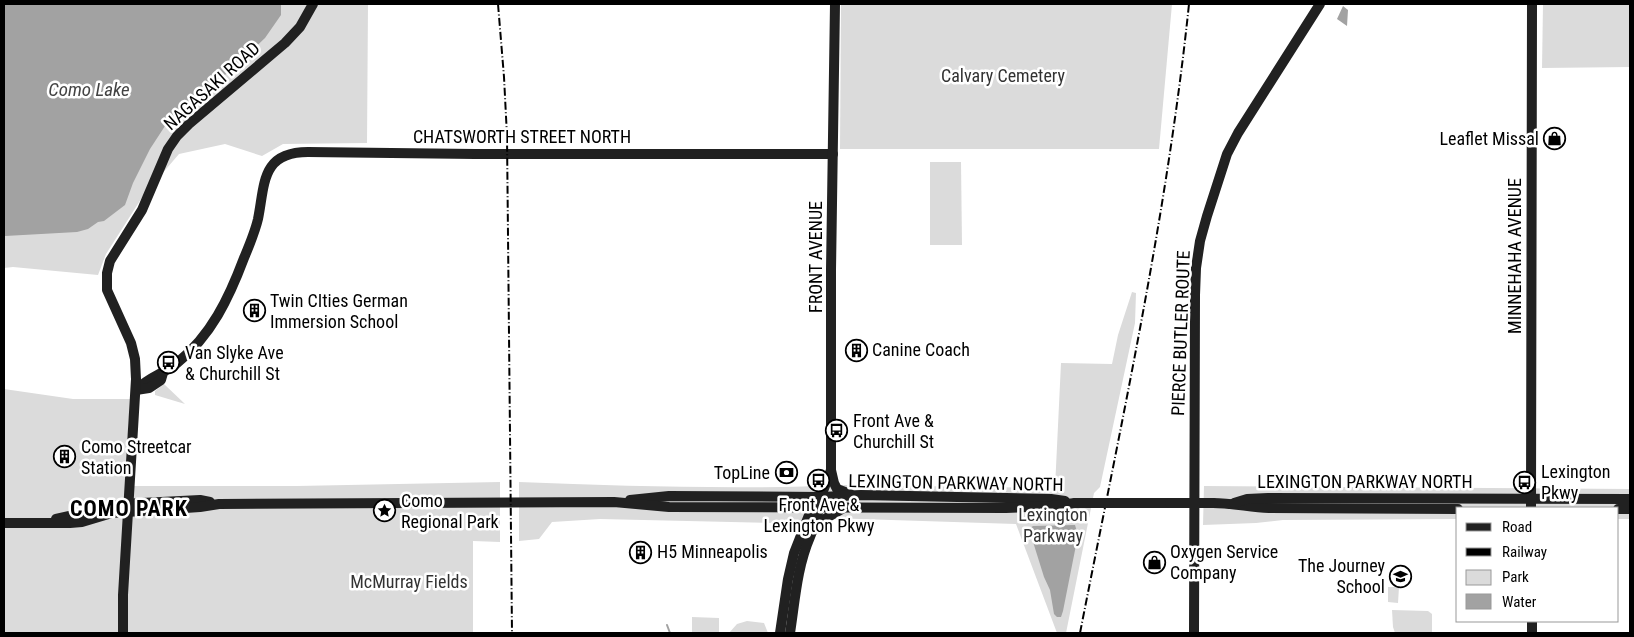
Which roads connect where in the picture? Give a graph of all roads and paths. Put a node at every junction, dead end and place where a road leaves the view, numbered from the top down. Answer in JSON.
{"nodes":[{"id":1,"x":313,"y":4,"type":"edge"},
{"id":2,"x":835,"y":4,"type":"edge"},
{"id":3,"x":1320,"y":4,"type":"edge"},
{"id":4,"x":1532,"y":4,"type":"edge"},
{"id":5,"x":833,"y":154,"type":"junction"},
{"id":6,"x":136,"y":390,"type":"junction"},
{"id":7,"x":831,"y":470,"type":"junction"},
{"id":8,"x":856,"y":496,"type":"junction"},
{"id":9,"x":822,"y":497,"type":"junction"},
{"id":10,"x":1630,"y":499,"type":"edge"},
{"id":11,"x":614,"y":502,"type":"junction"},
{"id":12,"x":1075,"y":503,"type":"junction"},
{"id":13,"x":1234,"y":503,"type":"junction"},
{"id":14,"x":1531,"y":504,"type":"edge"},
{"id":15,"x":817,"y":507,"type":"junction"},
{"id":16,"x":129,"y":508,"type":"junction"},
{"id":17,"x":846,"y":508,"type":"junction"},
{"id":18,"x":1456,"y":509,"type":"edge"},
{"id":19,"x":5,"y":523,"type":"edge"},
{"id":20,"x":807,"y":544,"type":"junction"},
{"id":21,"x":123,"y":633,"type":"edge"},
{"id":22,"x":780,"y":633,"type":"edge"},
{"id":23,"x":790,"y":633,"type":"edge"},
{"id":24,"x":1194,"y":633,"type":"edge"}],
"edges":[{"from":1,"to":6,"type":"main road","name":"NAGASAKI ROAD"},
{"from":2,"to":5,"type":"main road","name":"FRONT AVENUE"},
{"from":3,"to":24,"type":"main road","name":"PIERCE BUTLER ROUTE"},
{"from":4,"to":14,"type":"main road","name":"MINNEHAHA AVENUE"},
{"from":5,"to":6,"type":"main road","name":"CHATSWORTH STREET NORTH"},
{"from":5,"to":7,"type":"main road","name":"FRONT AVENUE"},
{"from":6,"to":16,"type":"main road"},
{"from":7,"to":8,"type":"main road"},
{"from":7,"to":9,"type":"main road","name":"FRONT AVENUE"},
{"from":8,"to":9,"type":"main road","name":"LEXINGTON PARKWAY NORTH"},
{"from":8,"to":12,"type":"main road","name":"LEXINGTON PARKWAY NORTH"},
{"from":9,"to":11,"type":"main road","name":"LEXINGTON PARKWAY NORTH"},
{"from":9,"to":15,"type":"main road","name":"FRONT AVENUE"},
{"from":10,"to":14,"type":"main road","name":"LEXINGTON PARKWAY NORTH"},
{"from":11,"to":15,"type":"main road","name":"LEXINGTON PARKWAY NORTH"},
{"from":11,"to":16,"type":"main road","name":"LEXINGTON PARKWAY NORTH"},
{"from":12,"to":13,"type":"main road","bridge":true},
{"from":12,"to":17,"type":"main road","name":"LEXINGTON PARKWAY NORTH"},
{"from":13,"to":14,"type":"main road","name":"LEXINGTON PARKWAY NORTH"},
{"from":13,"to":18,"type":"main road","name":"LEXINGTON PARKWAY NORTH"},
{"from":15,"to":17,"type":"main road","name":"LEXINGTON PARKWAY NORTH"},
{"from":15,"to":20,"type":"main road"},
{"from":15,"to":22,"type":"main road"},
{"from":16,"to":19,"type":"main road","name":"LEXINGTON PARKWAY NORTH"},
{"from":16,"to":21,"type":"main road"},
{"from":17,"to":20,"type":"main road"},
{"from":20,"to":23,"type":"main road"}]}
